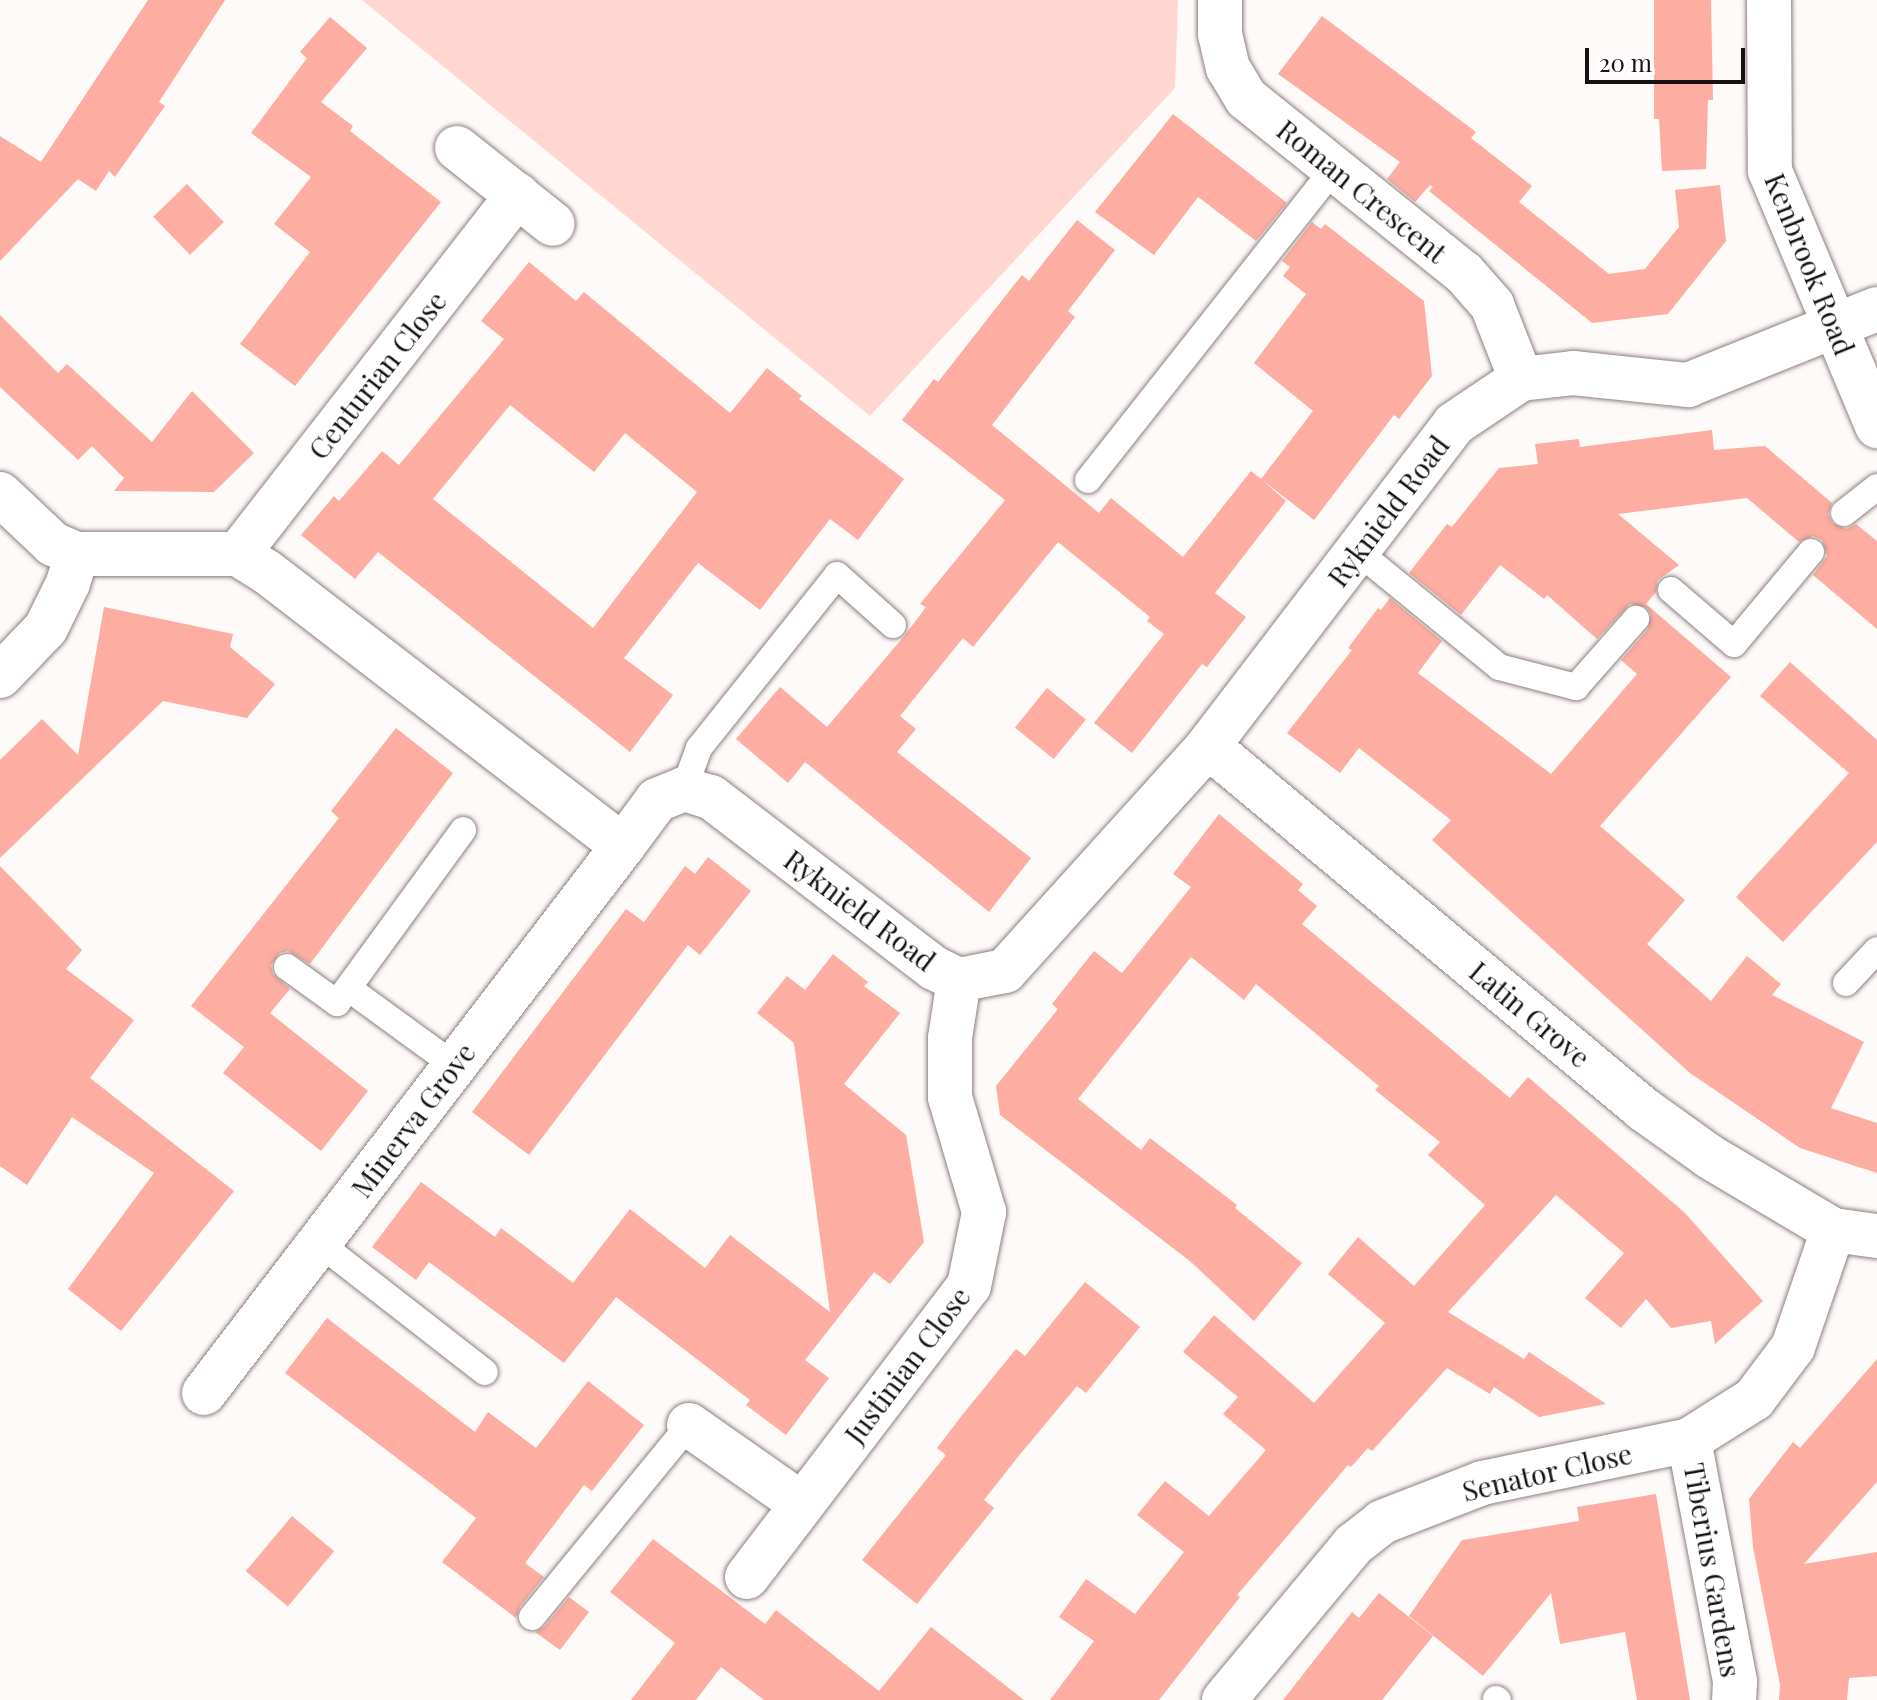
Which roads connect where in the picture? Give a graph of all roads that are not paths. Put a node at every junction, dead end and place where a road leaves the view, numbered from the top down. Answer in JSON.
{"nodes":[{"id":1,"x":1220,"y":0,"type":"edge"},
{"id":2,"x":1769,"y":0,"type":"edge"},
{"id":3,"x":457,"y":148,"type":"dead end"},
{"id":4,"x":1334,"y":169,"type":"junction"},
{"id":5,"x":517,"y":195,"type":"junction"},
{"id":6,"x":553,"y":224,"type":"dead end"},
{"id":7,"x":1877,"y":309,"type":"edge"},
{"id":8,"x":1835,"y":328,"type":"junction"},
{"id":9,"x":1521,"y":379,"type":"junction"},
{"id":10,"x":1877,"y":426,"type":"edge"},
{"id":11,"x":1088,"y":480,"type":"dead end"},
{"id":12,"x":1877,"y":487,"type":"edge"},
{"id":13,"x":0,"y":494,"type":"edge"},
{"id":14,"x":1844,"y":513,"type":"dead end"},
{"id":15,"x":1357,"y":551,"type":"junction"},
{"id":16,"x":1811,"y":552,"type":"dead end"},
{"id":17,"x":77,"y":554,"type":"junction"},
{"id":18,"x":238,"y":554,"type":"junction"},
{"id":19,"x":1671,"y":590,"type":"dead end"},
{"id":20,"x":1636,"y":619,"type":"dead end"},
{"id":21,"x":893,"y":625,"type":"dead end"},
{"id":22,"x":0,"y":676,"type":"edge"},
{"id":23,"x":1208,"y":746,"type":"junction"},
{"id":24,"x":684,"y":789,"type":"junction"},
{"id":25,"x":463,"y":830,"type":"dead end"},
{"id":26,"x":623,"y":846,"type":"junction"},
{"id":27,"x":1877,"y":950,"type":"edge"},
{"id":28,"x":287,"y":967,"type":"dead end"},
{"id":29,"x":959,"y":980,"type":"junction"},
{"id":30,"x":1846,"y":983,"type":"dead end"},
{"id":31,"x":348,"y":988,"type":"junction"},
{"id":32,"x":455,"y":1066,"type":"junction"},
{"id":33,"x":1833,"y":1230,"type":"junction"},
{"id":34,"x":1877,"y":1236,"type":"edge"},
{"id":35,"x":319,"y":1243,"type":"junction"},
{"id":36,"x":485,"y":1372,"type":"dead end"},
{"id":37,"x":204,"y":1393,"type":"dead end"},
{"id":38,"x":689,"y":1425,"type":"joint"},
{"id":39,"x":1689,"y":1440,"type":"junction"},
{"id":40,"x":802,"y":1504,"type":"junction"},
{"id":41,"x":747,"y":1577,"type":"dead end"},
{"id":42,"x":532,"y":1617,"type":"dead end"},
{"id":43,"x":1224,"y":1700,"type":"edge"},
{"id":44,"x":1734,"y":1700,"type":"edge"}],
"edges":[{"from":1,"to":4,"type":"street","name":"Roman Crescent"},
{"from":2,"to":8,"type":"street","name":"Kenbrook Road"},
{"from":3,"to":5,"type":"street"},
{"from":4,"to":9,"type":"street","name":"Roman Crescent"},
{"from":4,"to":11,"type":"lane"},
{"from":5,"to":6,"type":"street"},
{"from":5,"to":18,"type":"street","name":"Centurian Close"},
{"from":7,"to":8,"type":"street","name":"Ryknield Road"},
{"from":8,"to":9,"type":"street","name":"Ryknield Road"},
{"from":8,"to":10,"type":"street","name":"Kenbrook Road"},
{"from":9,"to":15,"type":"street","name":"Ryknield Road"},
{"from":12,"to":14,"type":"lane"},
{"from":13,"to":17,"type":"street"},
{"from":15,"to":20,"type":"lane"},
{"from":15,"to":23,"type":"street","name":"Ryknield Road"},
{"from":16,"to":19,"type":"lane"},
{"from":17,"to":18,"type":"street"},
{"from":17,"to":22,"type":"street"},
{"from":18,"to":26,"type":"street"},
{"from":21,"to":24,"type":"lane"},
{"from":23,"to":29,"type":"street","name":"Ryknield Road"},
{"from":23,"to":33,"type":"street","name":"Latin Grove"},
{"from":24,"to":26,"type":"street"},
{"from":24,"to":29,"type":"street","name":"Ryknield Road"},
{"from":25,"to":31,"type":"lane"},
{"from":26,"to":32,"type":"street","name":"Minerva Grove"},
{"from":27,"to":30,"type":"lane"},
{"from":28,"to":31,"type":"lane"},
{"from":29,"to":40,"type":"street","name":"Justinian Close"},
{"from":31,"to":32,"type":"lane"},
{"from":32,"to":35,"type":"street","name":"Minerva Grove"},
{"from":33,"to":34,"type":"street","name":"Latin Grove"},
{"from":33,"to":39,"type":"street","name":"Senator Close"},
{"from":35,"to":36,"type":"lane"},
{"from":35,"to":37,"type":"street","name":"Minerva Grove"},
{"from":38,"to":40,"type":"street"},
{"from":38,"to":42,"type":"lane"},
{"from":39,"to":43,"type":"street","name":"Senator Close"},
{"from":39,"to":44,"type":"street","name":"Tiberius Gardens"},
{"from":40,"to":41,"type":"street","name":"Justinian Close"}]}
